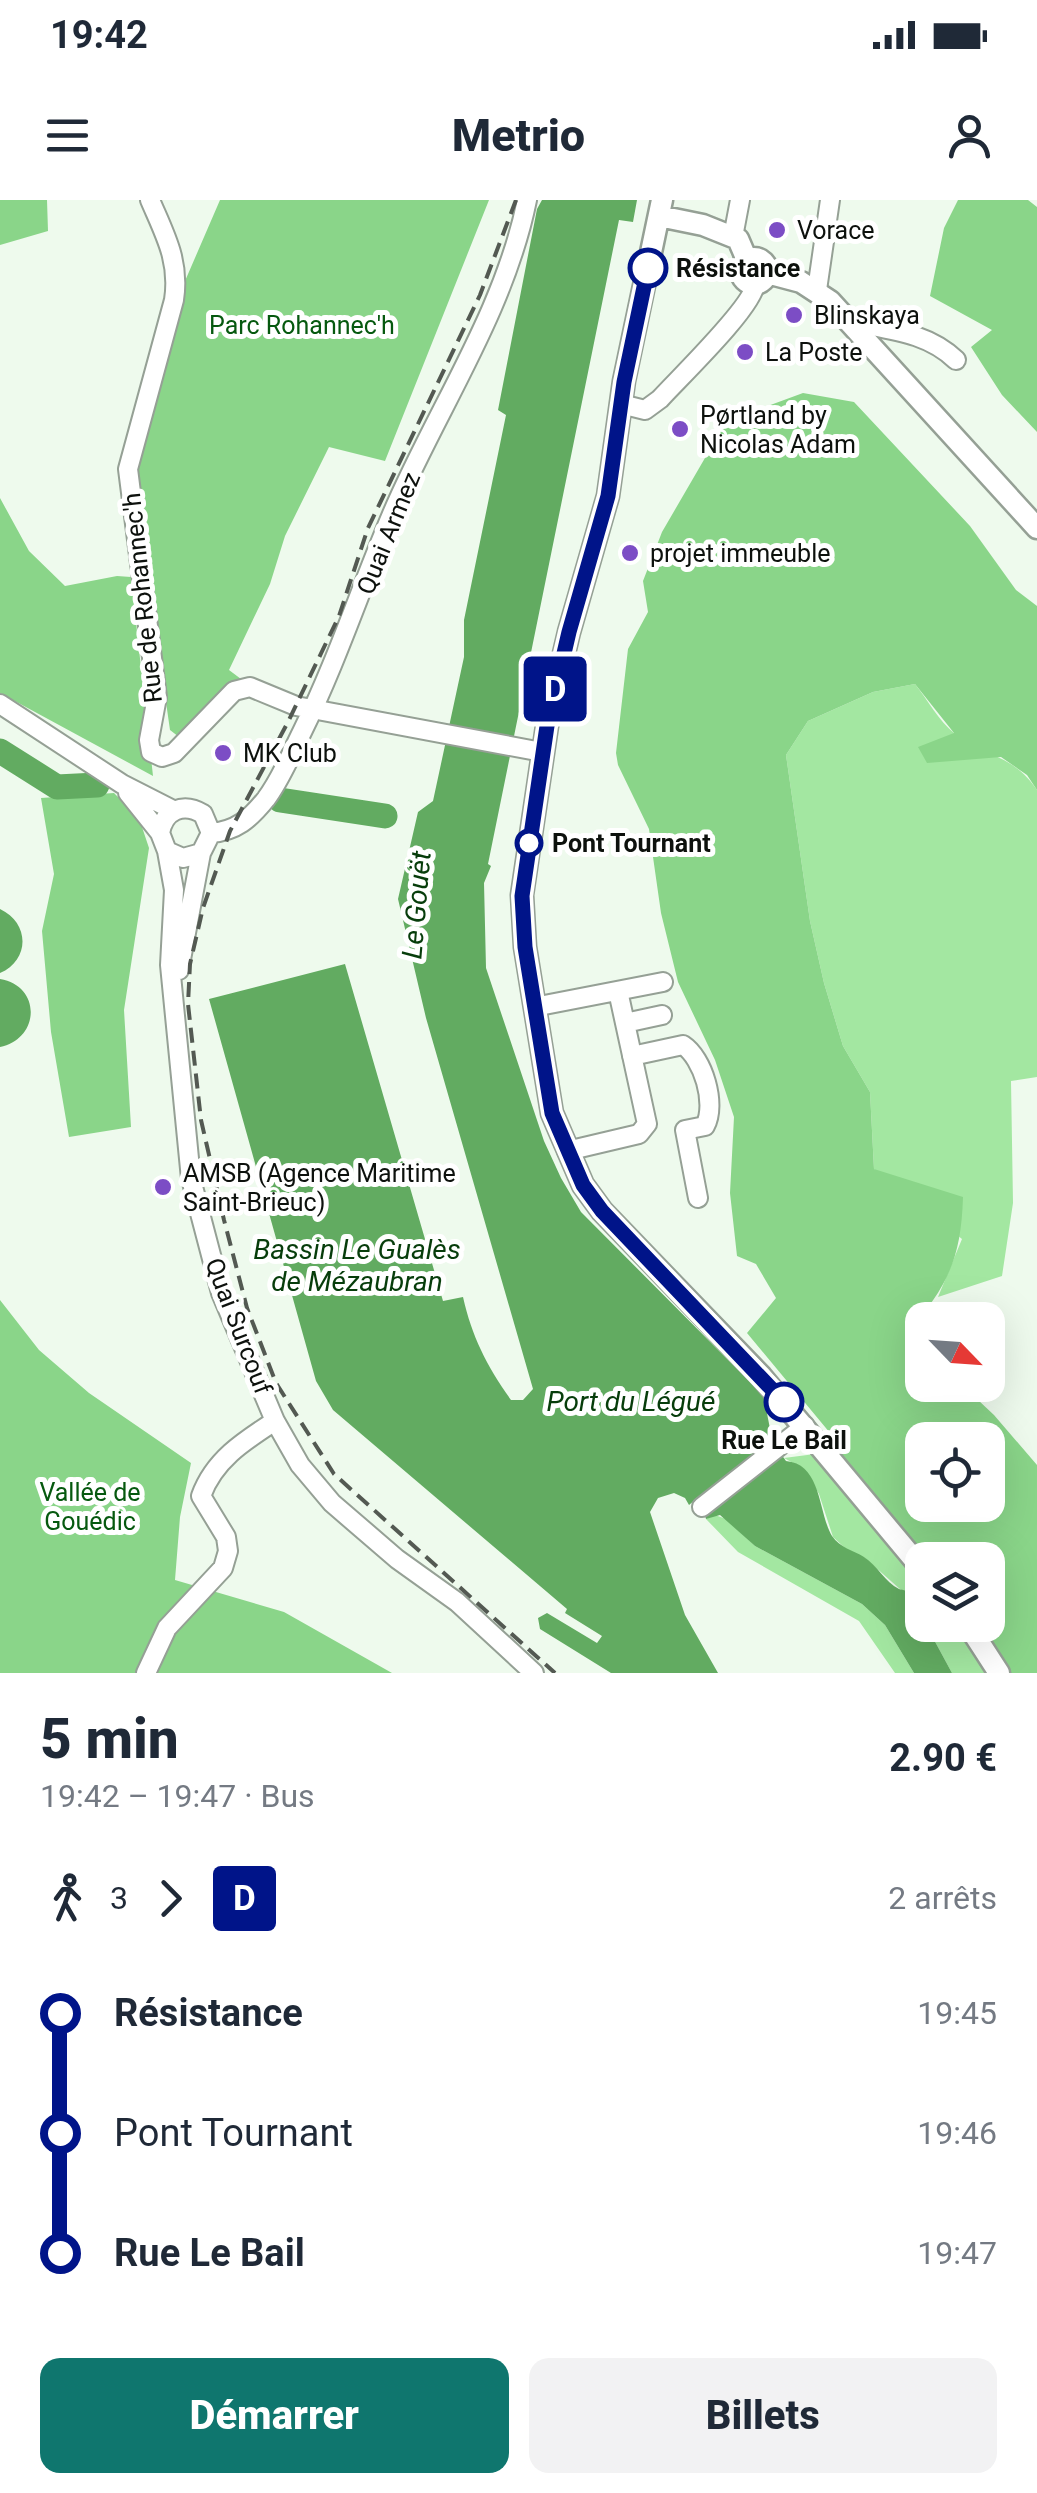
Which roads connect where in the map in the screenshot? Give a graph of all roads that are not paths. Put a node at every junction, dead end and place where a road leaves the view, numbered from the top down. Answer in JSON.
{"nodes":[{"id":1,"x":150,"y":200,"type":"edge"},
{"id":2,"x":527,"y":200,"type":"edge"},
{"id":3,"x":740,"y":200,"type":"edge"},
{"id":4,"x":830,"y":200,"type":"edge"},
{"id":5,"x":660,"y":208,"type":"edge"},
{"id":6,"x":733,"y":237,"type":"junction"},
{"id":7,"x":761,"y":279,"type":"junction"},
{"id":8,"x":817,"y":290,"type":"junction"},
{"id":9,"x":852,"y":322,"type":"junction"},
{"id":10,"x":956,"y":360,"type":"dead end"},
{"id":11,"x":621,"y":404,"type":"junction"},
{"id":12,"x":1037,"y":528,"type":"edge"},
{"id":13,"x":0,"y":704,"type":"edge"},
{"id":14,"x":314,"y":708,"type":"junction"},
{"id":15,"x":542,"y":752,"type":"junction"},
{"id":16,"x":122,"y":784,"type":"junction"},
{"id":17,"x":174,"y":810,"type":"junction"},
{"id":18,"x":210,"y":833,"type":"junction"},
{"id":19,"x":163,"y":842,"type":"junction"},
{"id":20,"x":201,"y":853,"type":"junction"},
{"id":21,"x":663,"y":982,"type":"dead end"},
{"id":22,"x":618,"y":991,"type":"junction"},
{"id":23,"x":174,"y":993,"type":"junction"},
{"id":24,"x":534,"y":1007,"type":"junction"},
{"id":25,"x":662,"y":1015,"type":"dead end"},
{"id":26,"x":625,"y":1023,"type":"junction"},
{"id":27,"x":632,"y":1056,"type":"junction"},
{"id":28,"x":567,"y":1151,"type":"junction"},
{"id":29,"x":698,"y":1198,"type":"dead end"},
{"id":30,"x":275,"y":1421,"type":"junction"},
{"id":31,"x":805,"y":1426,"type":"junction"},
{"id":32,"x":702,"y":1507,"type":"dead end"},
{"id":33,"x":905,"y":1548,"type":"edge"},
{"id":34,"x":979,"y":1642,"type":"edge"},
{"id":35,"x":146,"y":1673,"type":"edge"},
{"id":36,"x":534,"y":1673,"type":"edge"},
{"id":37,"x":1000,"y":1673,"type":"edge"}],
"edges":[{"from":1,"to":14,"type":"street","name":"Rue de Rohannec'h"},
{"from":2,"to":14,"type":"street","name":"Quai Armez"},
{"from":3,"to":6,"type":"street"},
{"from":4,"to":8,"type":"street"},
{"from":5,"to":6,"type":"street"},
{"from":5,"to":11,"type":"street"},
{"from":6,"to":7,"type":"street"},
{"from":7,"to":8,"type":"street"},
{"from":7,"to":11,"type":"street"},
{"from":8,"to":9,"type":"street"},
{"from":9,"to":10,"type":"street"},
{"from":9,"to":12,"type":"street"},
{"from":11,"to":15,"type":"street"},
{"from":13,"to":16,"type":"street"},
{"from":14,"to":15,"type":"street"},
{"from":14,"to":18,"type":"street","name":"Quai Armez"},
{"from":15,"to":24,"type":"street"},
{"from":16,"to":17,"type":"street"},
{"from":16,"to":19,"type":"street"},
{"from":17,"to":18,"type":"street"},
{"from":17,"to":19,"type":"street"},
{"from":18,"to":20,"type":"street"},
{"from":19,"to":20,"type":"street"},
{"from":19,"to":23,"type":"street","name":"Quai Surcouf"},
{"from":20,"to":23,"type":"street","name":"Quai Surcouf"},
{"from":21,"to":22,"type":"street"},
{"from":22,"to":24,"type":"street"},
{"from":22,"to":26,"type":"street"},
{"from":23,"to":30,"type":"street","name":"Quai Surcouf"},
{"from":24,"to":28,"type":"street"},
{"from":25,"to":26,"type":"street"},
{"from":26,"to":27,"type":"street"},
{"from":27,"to":28,"type":"street"},
{"from":27,"to":29,"type":"street"},
{"from":28,"to":31,"type":"street"},
{"from":30,"to":35,"type":"street","name":"Quai Surcouf"},
{"from":30,"to":36,"type":"street","name":"Quai Surcouf"},
{"from":31,"to":32,"type":"street"},
{"from":31,"to":33,"type":"street"},
{"from":34,"to":37,"type":"street"}]}
